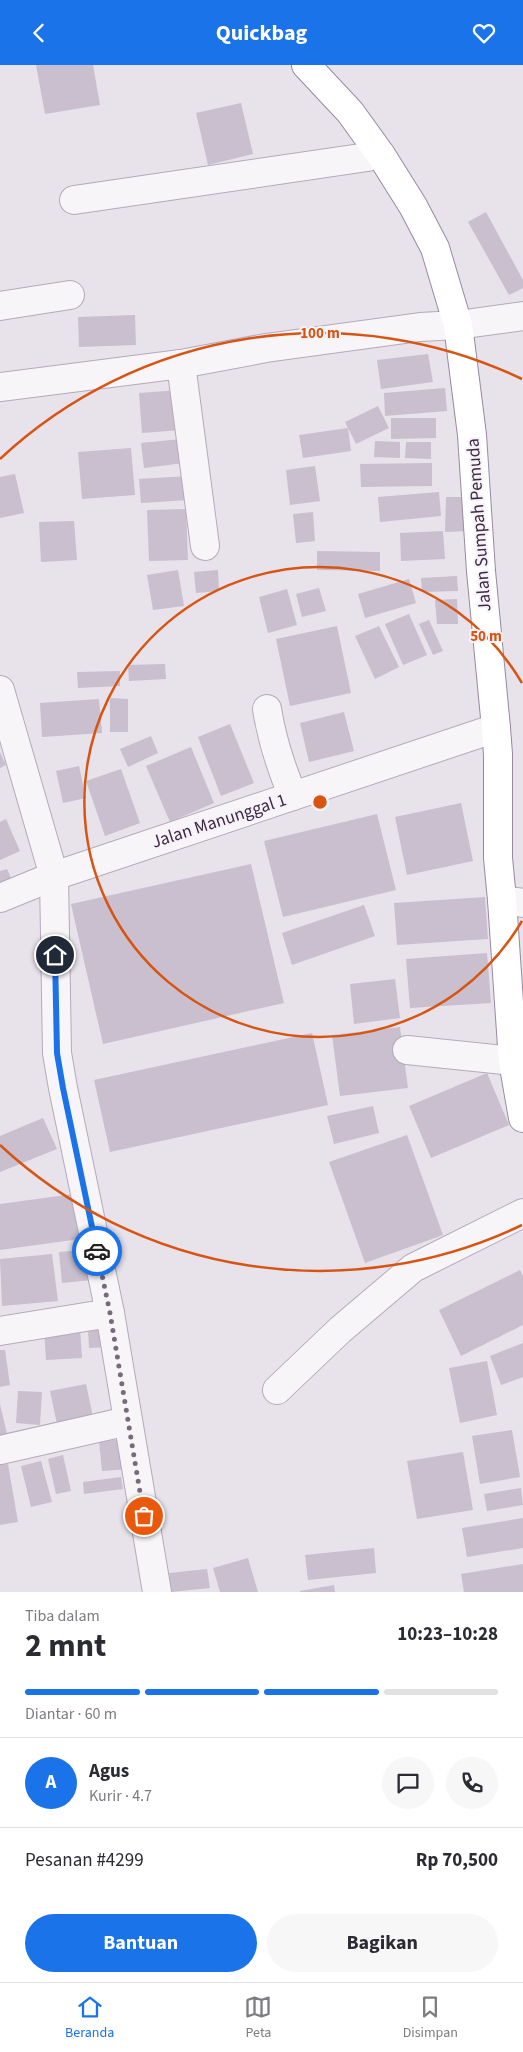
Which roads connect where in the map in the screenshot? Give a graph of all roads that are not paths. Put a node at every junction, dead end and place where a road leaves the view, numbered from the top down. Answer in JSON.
{"nodes":[{"id":1,"x":306,"y":65,"type":"edge"},
{"id":2,"x":381,"y":155,"type":"junction"},
{"id":3,"x":74,"y":200,"type":"dead end"},
{"id":4,"x":70,"y":295,"type":"dead end"},
{"id":5,"x":0,"y":306,"type":"edge"},
{"id":6,"x":523,"y":316,"type":"edge"},
{"id":7,"x":458,"y":325,"type":"junction"},
{"id":8,"x":181,"y":364,"type":"junction"},
{"id":9,"x":0,"y":387,"type":"edge"},
{"id":10,"x":205,"y":546,"type":"dead end"},
{"id":11,"x":0,"y":692,"type":"edge"},
{"id":12,"x":267,"y":709,"type":"dead end"},
{"id":13,"x":497,"y":741,"type":"junction"},
{"id":14,"x":293,"y":796,"type":"junction"},
{"id":15,"x":54,"y":876,"type":"junction"},
{"id":16,"x":0,"y":898,"type":"edge"},
{"id":17,"x":513,"y":901,"type":"edge"},
{"id":18,"x":407,"y":1050,"type":"dead end"},
{"id":19,"x":513,"y":1061,"type":"junction"},
{"id":20,"x":523,"y":1119,"type":"edge"},
{"id":21,"x":523,"y":1213,"type":"edge"},
{"id":22,"x":110,"y":1313,"type":"junction"},
{"id":23,"x":0,"y":1331,"type":"edge"},
{"id":24,"x":277,"y":1390,"type":"dead end"},
{"id":25,"x":128,"y":1421,"type":"junction"},
{"id":26,"x":0,"y":1450,"type":"edge"},
{"id":27,"x":157,"y":1592,"type":"edge"}],
"edges":[{"from":1,"to":2,"type":"highway","name":"Jalan Sumpah Pemuda"},
{"from":2,"to":3,"type":"street"},
{"from":2,"to":7,"type":"highway","name":"Jalan Sumpah Pemuda"},
{"from":4,"to":5,"type":"street"},
{"from":6,"to":7,"type":"street"},
{"from":7,"to":8,"type":"street"},
{"from":7,"to":13,"type":"highway","name":"Jalan Sumpah Pemuda"},
{"from":8,"to":9,"type":"street"},
{"from":8,"to":10,"type":"street"},
{"from":11,"to":15,"type":"street"},
{"from":12,"to":14,"type":"street"},
{"from":13,"to":14,"type":"street","name":"Jalan Manunggal 1"},
{"from":13,"to":17,"type":"highway","name":"Jalan Sumpah Pemuda"},
{"from":14,"to":15,"type":"street","name":"Jalan Manunggal 1"},
{"from":15,"to":16,"type":"street","name":"Jalan Manunggal 1"},
{"from":15,"to":22,"type":"street"},
{"from":17,"to":19,"type":"highway","name":"Jalan Sumpah Pemuda"},
{"from":18,"to":19,"type":"street"},
{"from":19,"to":20,"type":"highway","name":"Jalan Sumpah Pemuda"},
{"from":21,"to":24,"type":"street"},
{"from":22,"to":23,"type":"street"},
{"from":22,"to":25,"type":"street"},
{"from":25,"to":26,"type":"street"},
{"from":25,"to":27,"type":"street"}]}
